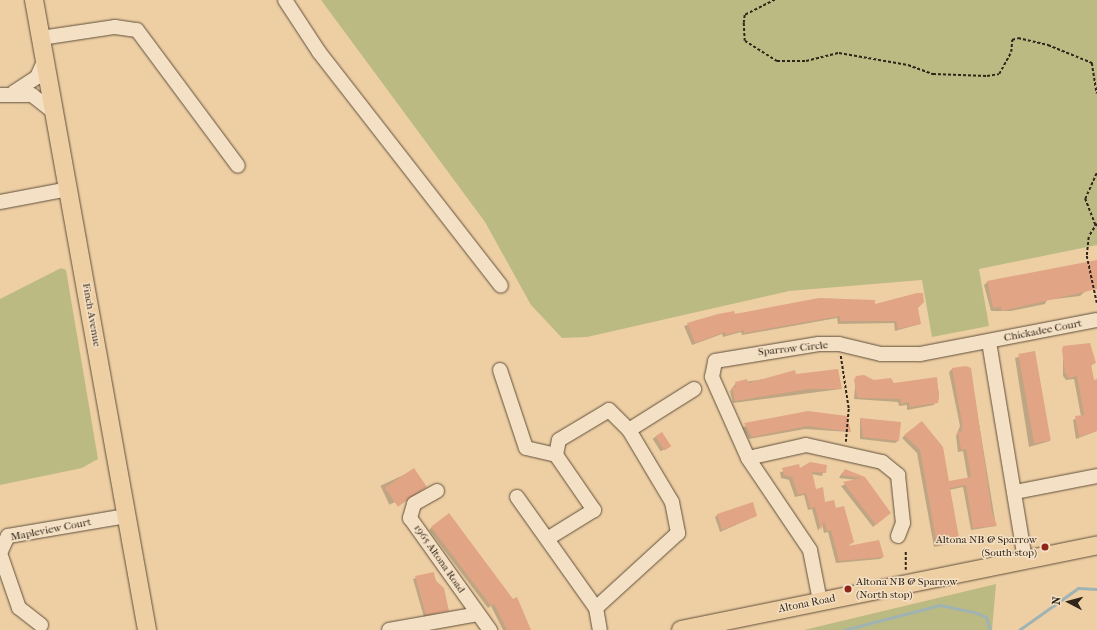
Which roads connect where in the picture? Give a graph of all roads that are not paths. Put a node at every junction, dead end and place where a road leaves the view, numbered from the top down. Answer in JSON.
{"nodes":[{"id":1,"x":34,"y":0,"type":"edge"},
{"id":2,"x":284,"y":0,"type":"edge"},
{"id":3,"x":41,"y":38,"type":"junction"},
{"id":4,"x":45,"y":59,"type":"junction"},
{"id":5,"x":14,"y":92,"type":"junction"},
{"id":6,"x":0,"y":95,"type":"edge"},
{"id":7,"x":54,"y":112,"type":"junction"},
{"id":8,"x":238,"y":166,"type":"dead end"},
{"id":9,"x":68,"y":189,"type":"junction"},
{"id":10,"x":0,"y":202,"type":"edge"},
{"id":11,"x":501,"y":286,"type":"dead end"},
{"id":12,"x":1097,"y":320,"type":"edge"},
{"id":13,"x":989,"y":342,"type":"junction"},
{"id":14,"x":500,"y":370,"type":"dead end"},
{"id":15,"x":694,"y":389,"type":"dead end"},
{"id":16,"x":628,"y":430,"type":"junction"},
{"id":17,"x":556,"y":455,"type":"junction"},
{"id":18,"x":748,"y":458,"type":"junction"},
{"id":19,"x":1097,"y":476,"type":"edge"},
{"id":20,"x":437,"y":490,"type":"dead end"},
{"id":21,"x":1015,"y":492,"type":"junction"},
{"id":22,"x":517,"y":497,"type":"dead end"},
{"id":23,"x":126,"y":516,"type":"junction"},
{"id":24,"x":898,"y":536,"type":"dead end"},
{"id":25,"x":547,"y":539,"type":"junction"},
{"id":26,"x":1097,"y":546,"type":"edge"},
{"id":27,"x":1025,"y":559,"type":"junction"},
{"id":28,"x":820,"y":602,"type":"junction"},
{"id":29,"x":596,"y":608,"type":"junction"},
{"id":30,"x":478,"y":614,"type":"junction"},
{"id":31,"x":41,"y":625,"type":"dead end"},
{"id":32,"x":147,"y":630,"type":"edge"},
{"id":33,"x":389,"y":630,"type":"edge"},
{"id":34,"x":490,"y":630,"type":"edge"},
{"id":35,"x":600,"y":630,"type":"edge"},
{"id":36,"x":681,"y":630,"type":"edge"}],
"edges":[{"from":1,"to":3,"type":"main road","name":"Finch Avenue"},
{"from":2,"to":11,"type":"street"},
{"from":3,"to":4,"type":"main road","name":"Finch Avenue"},
{"from":3,"to":8,"type":"street"},
{"from":4,"to":5,"type":"street"},
{"from":4,"to":7,"type":"main road","name":"Finch Avenue"},
{"from":5,"to":6,"type":"street"},
{"from":5,"to":7,"type":"street"},
{"from":7,"to":9,"type":"main road","name":"Finch Avenue"},
{"from":9,"to":10,"type":"street"},
{"from":9,"to":23,"type":"main road","name":"Finch Avenue"},
{"from":12,"to":13,"type":"street","name":"Chickadee Court"},
{"from":13,"to":18,"type":"street","name":"Sparrow Circle"},
{"from":13,"to":21,"type":"street"},
{"from":14,"to":17,"type":"street"},
{"from":15,"to":16,"type":"street"},
{"from":16,"to":17,"type":"street"},
{"from":16,"to":29,"type":"street"},
{"from":17,"to":25,"type":"street"},
{"from":18,"to":24,"type":"street"},
{"from":18,"to":28,"type":"street","name":"Sparrow Circle"},
{"from":19,"to":21,"type":"street"},
{"from":20,"to":30,"type":"street","name":"1965 Altona Road"},
{"from":21,"to":27,"type":"street"},
{"from":22,"to":25,"type":"street"},
{"from":23,"to":31,"type":"street","name":"Mapleview Court"},
{"from":23,"to":32,"type":"main road","name":"Finch Avenue"},
{"from":25,"to":29,"type":"street"},
{"from":26,"to":27,"type":"main road","name":"Altona Road"},
{"from":27,"to":28,"type":"main road","name":"Altona Road"},
{"from":28,"to":36,"type":"main road","name":"Altona Road"},
{"from":29,"to":35,"type":"street"},
{"from":30,"to":33,"type":"street"},
{"from":30,"to":34,"type":"street","name":"1965 Altona Road"}]}
